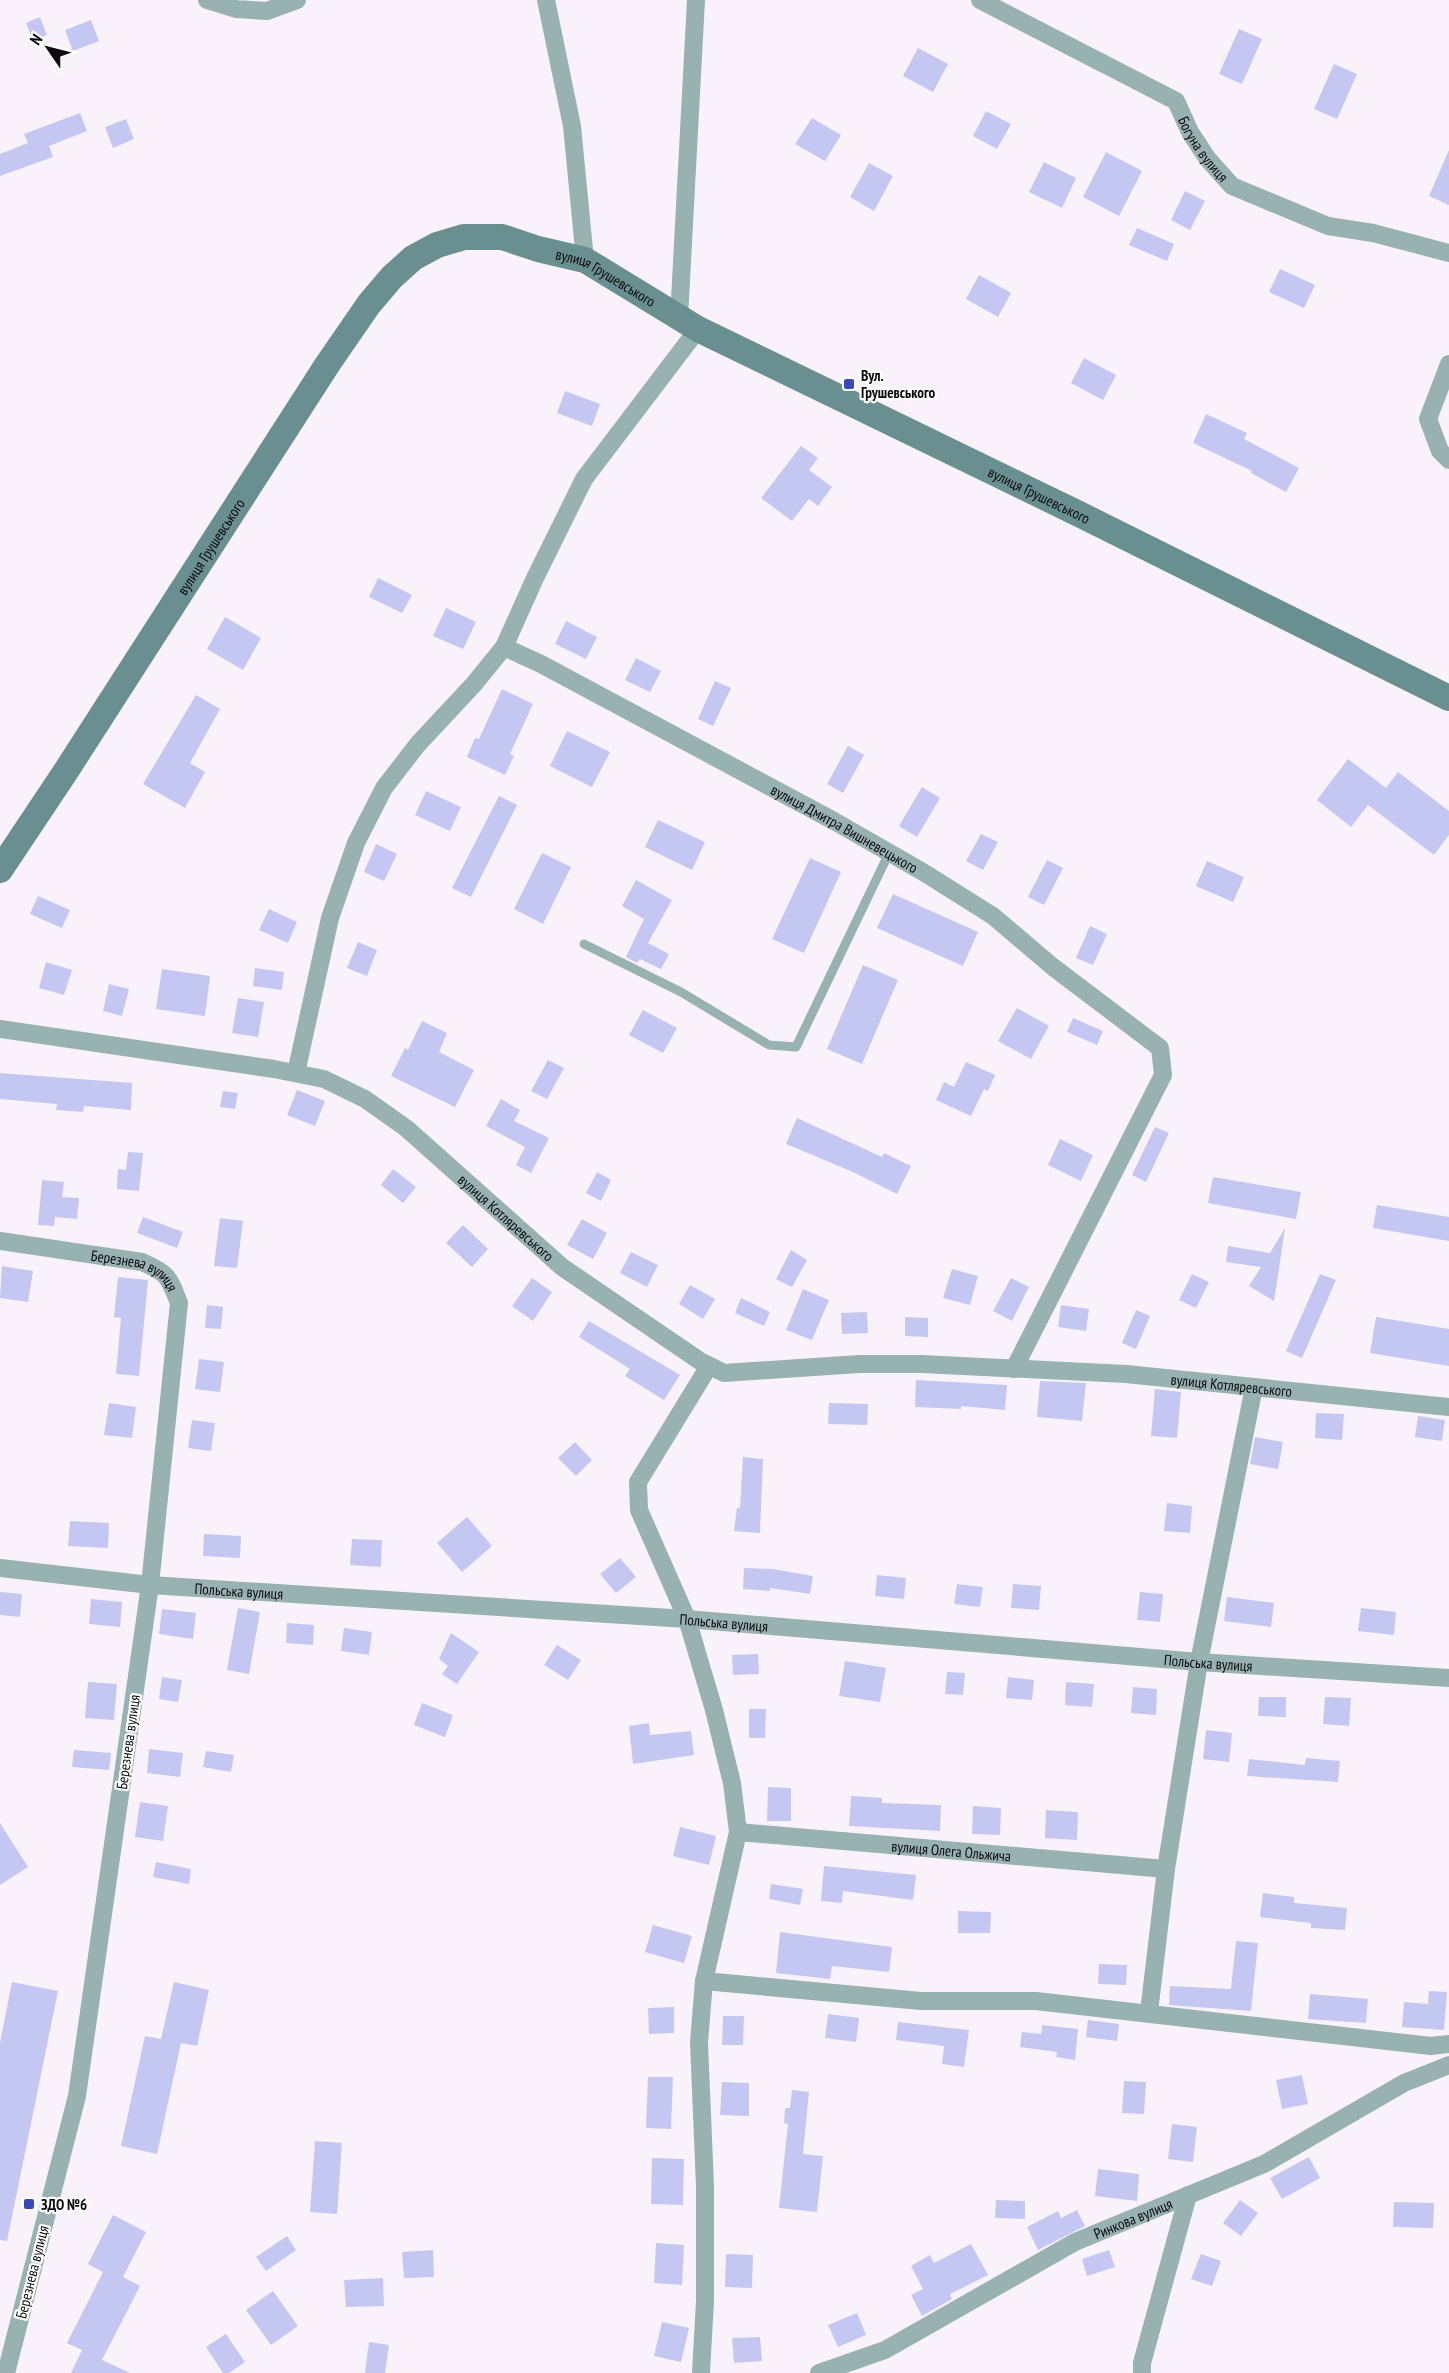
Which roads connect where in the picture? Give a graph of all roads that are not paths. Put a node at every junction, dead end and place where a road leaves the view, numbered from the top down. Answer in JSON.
{"nodes":[{"id":1,"x":207,"y":0,"type":"edge"},
{"id":2,"x":297,"y":0,"type":"edge"},
{"id":3,"x":546,"y":0,"type":"edge"},
{"id":4,"x":696,"y":0,"type":"edge"},
{"id":5,"x":980,"y":0,"type":"edge"},
{"id":6,"x":1449,"y":253,"type":"edge"},
{"id":7,"x":585,"y":260,"type":"junction"},
{"id":8,"x":689,"y":324,"type":"junction"},
{"id":9,"x":1449,"y":364,"type":"edge"},
{"id":10,"x":1449,"y":460,"type":"edge"},
{"id":11,"x":504,"y":647,"type":"junction"},
{"id":12,"x":1449,"y":698,"type":"edge"},
{"id":13,"x":889,"y":853,"type":"junction"},
{"id":14,"x":0,"y":870,"type":"edge"},
{"id":15,"x":584,"y":944,"type":"dead end"},
{"id":16,"x":0,"y":1029,"type":"edge"},
{"id":17,"x":296,"y":1073,"type":"junction"},
{"id":18,"x":0,"y":1241,"type":"edge"},
{"id":19,"x":709,"y":1366,"type":"junction"},
{"id":20,"x":1014,"y":1369,"type":"junction"},
{"id":21,"x":1254,"y":1387,"type":"junction"},
{"id":22,"x":1449,"y":1407,"type":"edge"},
{"id":23,"x":0,"y":1568,"type":"edge"},
{"id":24,"x":150,"y":1585,"type":"junction"},
{"id":25,"x":687,"y":1619,"type":"junction"},
{"id":26,"x":1199,"y":1662,"type":"junction"},
{"id":27,"x":1449,"y":1678,"type":"edge"},
{"id":28,"x":738,"y":1832,"type":"junction"},
{"id":29,"x":1166,"y":1869,"type":"junction"},
{"id":30,"x":704,"y":1981,"type":"junction"},
{"id":31,"x":1149,"y":2012,"type":"junction"},
{"id":32,"x":1449,"y":2044,"type":"edge"},
{"id":33,"x":1449,"y":2065,"type":"edge"},
{"id":34,"x":1188,"y":2195,"type":"junction"},
{"id":35,"x":6,"y":2373,"type":"edge"},
{"id":36,"x":701,"y":2373,"type":"edge"},
{"id":37,"x":819,"y":2373,"type":"edge"},
{"id":38,"x":1142,"y":2373,"type":"edge"}],
"edges":[{"from":1,"to":2,"type":"street"},
{"from":3,"to":7,"type":"street"},
{"from":4,"to":8,"type":"street"},
{"from":5,"to":6,"type":"street","name":"Богуна вулиця"},
{"from":7,"to":8,"type":"main road","name":"вулиця Грушевського"},
{"from":7,"to":14,"type":"main road","name":"вулиця Грушевського"},
{"from":8,"to":11,"type":"street"},
{"from":8,"to":12,"type":"main road","name":"вулиця Грушевського"},
{"from":9,"to":10,"type":"street"},
{"from":11,"to":13,"type":"street","name":"вулиця Дмитра Вишневецького"},
{"from":11,"to":17,"type":"street"},
{"from":13,"to":15,"type":"lane"},
{"from":13,"to":20,"type":"street","name":"вулиця Дмитра Вишневецького"},
{"from":16,"to":17,"type":"street","name":"вулиця Котляревського"},
{"from":17,"to":19,"type":"street","name":"вулиця Котляревського"},
{"from":18,"to":24,"type":"street","name":"Березнева вулиця"},
{"from":19,"to":20,"type":"street","name":"вулиця Котляревського"},
{"from":19,"to":25,"type":"street"},
{"from":20,"to":21,"type":"street","name":"вулиця Котляревського"},
{"from":21,"to":22,"type":"street","name":"вулиця Котляревського"},
{"from":21,"to":26,"type":"street"},
{"from":23,"to":24,"type":"street","name":"Польська вулиця"},
{"from":24,"to":25,"type":"street","name":"Польська вулиця"},
{"from":24,"to":35,"type":"street","name":"Березнева вулиця"},
{"from":25,"to":26,"type":"street","name":"Польська вулиця"},
{"from":25,"to":28,"type":"street"},
{"from":26,"to":27,"type":"street","name":"Польська вулиця"},
{"from":26,"to":29,"type":"street"},
{"from":28,"to":29,"type":"street","name":"вулиця Олега Ольжича"},
{"from":28,"to":30,"type":"street"},
{"from":29,"to":31,"type":"street"},
{"from":30,"to":31,"type":"street"},
{"from":30,"to":36,"type":"street"},
{"from":31,"to":32,"type":"street"},
{"from":33,"to":34,"type":"street","name":"Ринкова вулиця"},
{"from":34,"to":37,"type":"street","name":"Ринкова вулиця"},
{"from":34,"to":38,"type":"street"}]}
